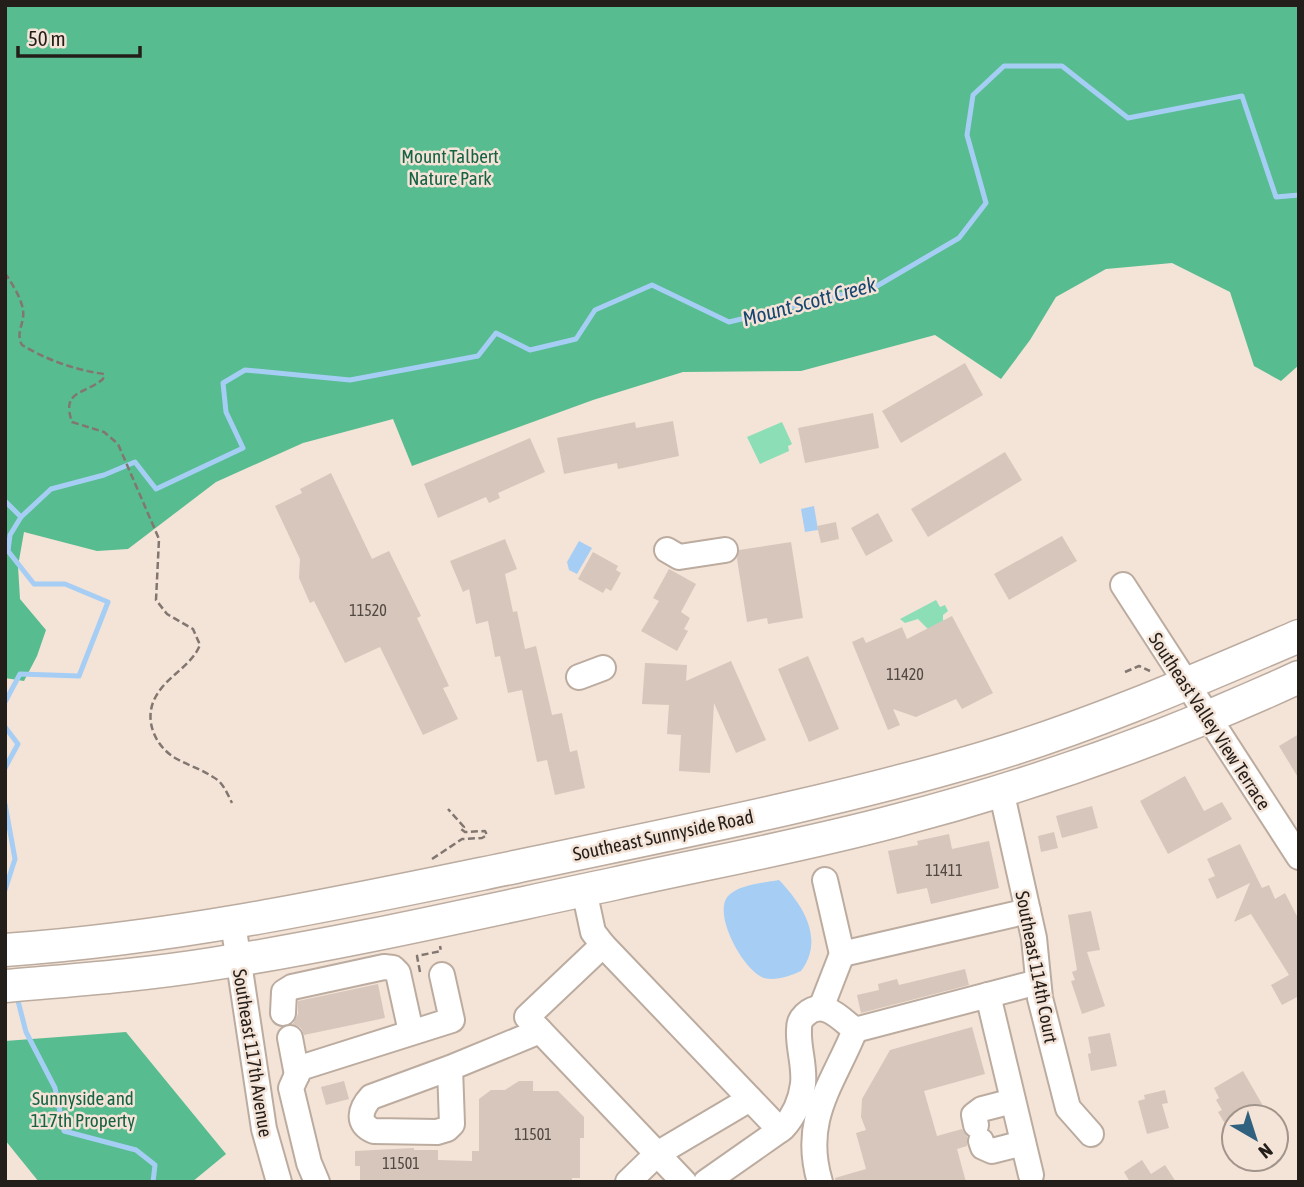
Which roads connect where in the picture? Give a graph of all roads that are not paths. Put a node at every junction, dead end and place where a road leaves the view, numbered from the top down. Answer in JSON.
{"nodes":[{"id":1,"x":667,"y":550,"type":"dead end"},
{"id":2,"x":725,"y":550,"type":"dead end"},
{"id":3,"x":1123,"y":585,"type":"dead end"},
{"id":4,"x":1299,"y":636,"type":"edge"},
{"id":5,"x":603,"y":668,"type":"dead end"},
{"id":6,"x":579,"y":677,"type":"dead end"},
{"id":7,"x":1299,"y":677,"type":"edge"},
{"id":8,"x":1187,"y":684,"type":"junction"},
{"id":9,"x":1207,"y":716,"type":"junction"},
{"id":10,"x":1001,"y":790,"type":"junction"},
{"id":11,"x":1299,"y":857,"type":"edge"},
{"id":12,"x":825,"y":880,"type":"dead end"},
{"id":13,"x":584,"y":890,"type":"junction"},
{"id":14,"x":1028,"y":911,"type":"junction"},
{"id":15,"x":233,"y":923,"type":"junction"},
{"id":16,"x":603,"y":945,"type":"junction"},
{"id":17,"x":5,"y":950,"type":"edge"},
{"id":18,"x":842,"y":954,"type":"junction"},
{"id":19,"x":239,"y":959,"type":"junction"},
{"id":20,"x":442,"y":975,"type":"dead end"},
{"id":21,"x":1038,"y":982,"type":"junction"},
{"id":22,"x":5,"y":986,"type":"edge"},
{"id":23,"x":988,"y":995,"type":"junction"},
{"id":24,"x":821,"y":1008,"type":"junction"},
{"id":25,"x":283,"y":1013,"type":"dead end"},
{"id":26,"x":855,"y":1030,"type":"junction"},
{"id":27,"x":540,"y":1031,"type":"junction"},
{"id":28,"x":411,"y":1032,"type":"junction"},
{"id":29,"x":289,"y":1038,"type":"dead end"},
{"id":30,"x":450,"y":1068,"type":"dead end"},
{"id":31,"x":297,"y":1075,"type":"junction"},
{"id":32,"x":750,"y":1099,"type":"junction"},
{"id":33,"x":1013,"y":1101,"type":"junction"},
{"id":34,"x":780,"y":1130,"type":"junction"},
{"id":35,"x":1091,"y":1134,"type":"dead end"},
{"id":36,"x":1023,"y":1143,"type":"junction"},
{"id":37,"x":657,"y":1154,"type":"junction"},
{"id":38,"x":1031,"y":1175,"type":"dead end"},
{"id":39,"x":279,"y":1182,"type":"edge"},
{"id":40,"x":317,"y":1182,"type":"edge"},
{"id":41,"x":628,"y":1182,"type":"edge"},
{"id":42,"x":684,"y":1182,"type":"edge"},
{"id":43,"x":706,"y":1182,"type":"edge"},
{"id":44,"x":821,"y":1182,"type":"edge"}],
"edges":[{"from":1,"to":2,"type":"street"},
{"from":3,"to":8,"type":"street","name":"Southeast Valley View Terrace"},
{"from":4,"to":8,"type":"main road","name":"Southeast Sunnyside Road"},
{"from":5,"to":6,"type":"street"},
{"from":7,"to":9,"type":"main road","name":"Southeast Sunnyside Road"},
{"from":8,"to":9,"type":"street","name":"Southeast Valley View Terrace"},
{"from":8,"to":15,"type":"main road","name":"Southeast Sunnyside Road"},
{"from":9,"to":10,"type":"main road","name":"Southeast Sunnyside Road"},
{"from":9,"to":11,"type":"street","name":"Southeast Valley View Terrace"},
{"from":10,"to":13,"type":"main road","name":"Southeast Sunnyside Road"},
{"from":10,"to":14,"type":"street","name":"Southeast 114th Court"},
{"from":12,"to":18,"type":"street"},
{"from":13,"to":16,"type":"street"},
{"from":13,"to":19,"type":"main road","name":"Southeast Sunnyside Road"},
{"from":14,"to":18,"type":"street"},
{"from":14,"to":21,"type":"street","name":"Southeast 114th Court"},
{"from":15,"to":17,"type":"main road","name":"Southeast Sunnyside Road"},
{"from":15,"to":19,"type":"street","name":"Southeast 117th Avenue"},
{"from":16,"to":27,"type":"street"},
{"from":16,"to":32,"type":"street"},
{"from":18,"to":24,"type":"street"},
{"from":19,"to":22,"type":"main road","name":"Southeast Sunnyside Road"},
{"from":19,"to":39,"type":"street","name":"Southeast 117th Avenue"},
{"from":20,"to":28,"type":"street"},
{"from":21,"to":23,"type":"street"},
{"from":21,"to":35,"type":"street","name":"Southeast 114th Court"},
{"from":23,"to":26,"type":"street"},
{"from":23,"to":33,"type":"street"},
{"from":24,"to":26,"type":"street"},
{"from":24,"to":34,"type":"street"},
{"from":25,"to":28,"type":"street"},
{"from":26,"to":44,"type":"street"},
{"from":27,"to":30,"type":"street"},
{"from":27,"to":37,"type":"street"},
{"from":28,"to":31,"type":"street"},
{"from":29,"to":31,"type":"street"},
{"from":31,"to":40,"type":"street"},
{"from":32,"to":34,"type":"street"},
{"from":32,"to":37,"type":"street"},
{"from":33,"to":36,"type":"street"},
{"from":33,"to":36,"type":"street"},
{"from":34,"to":43,"type":"street"},
{"from":36,"to":38,"type":"street"},
{"from":37,"to":41,"type":"street"},
{"from":37,"to":42,"type":"street"}]}
